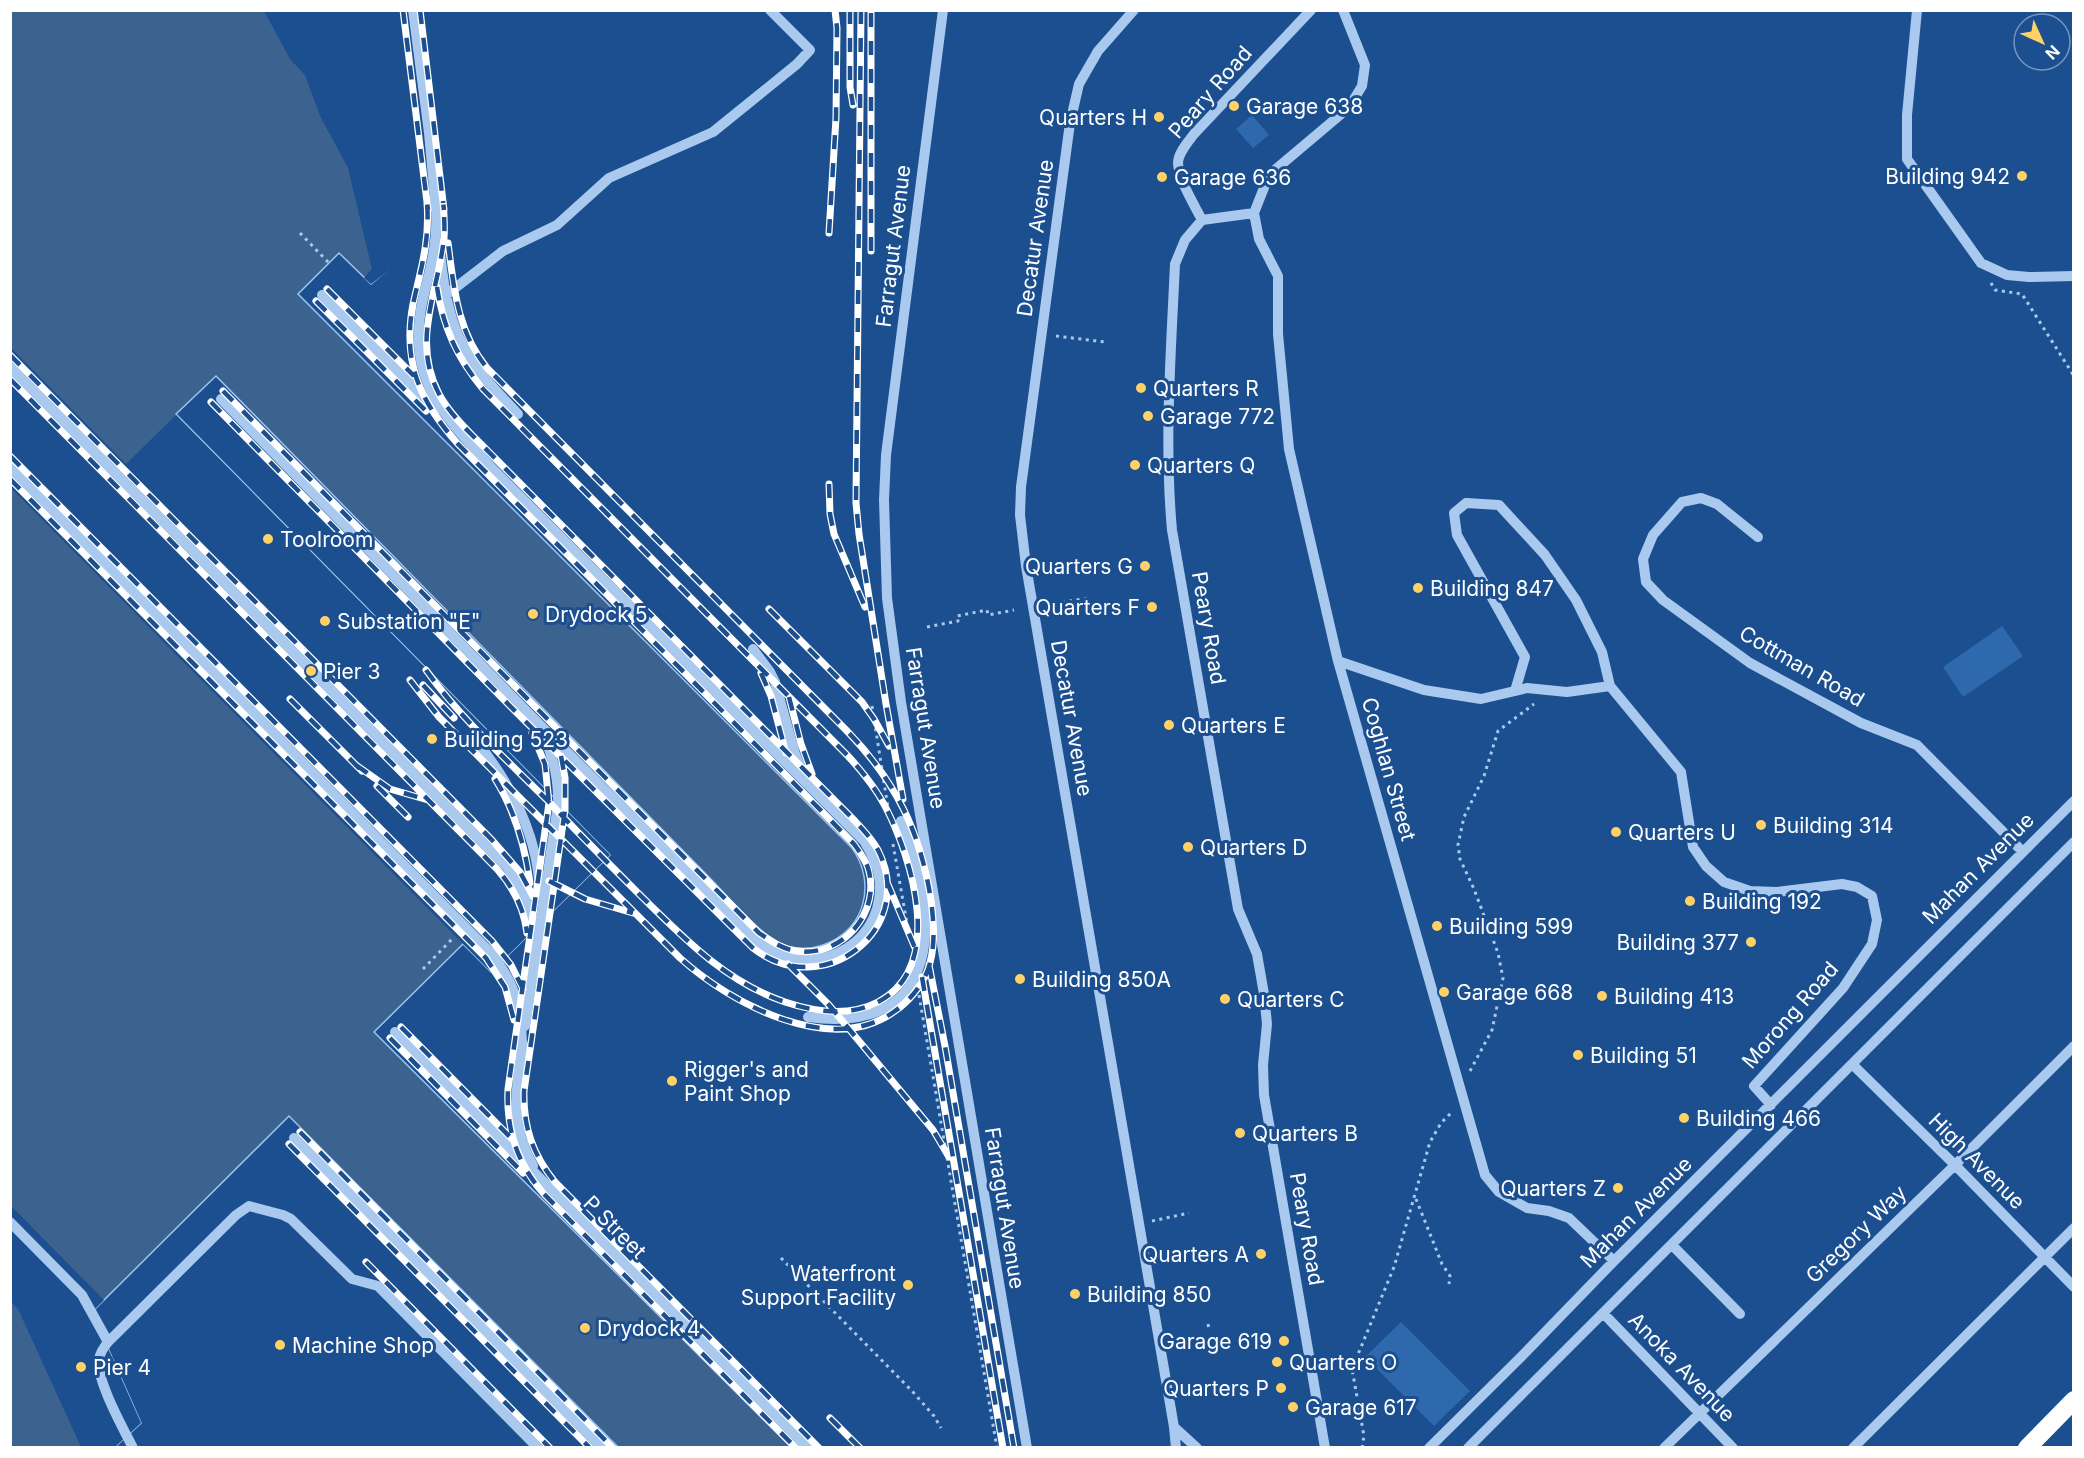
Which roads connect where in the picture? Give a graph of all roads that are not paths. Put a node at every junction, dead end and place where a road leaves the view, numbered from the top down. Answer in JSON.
{"nodes":[{"id":1,"x":413,"y":10,"type":"edge"},
{"id":2,"x":770,"y":10,"type":"edge"},
{"id":3,"x":943,"y":10,"type":"edge"},
{"id":4,"x":1134,"y":10,"type":"edge"},
{"id":5,"x":1311,"y":10,"type":"edge"},
{"id":6,"x":1343,"y":10,"type":"edge"},
{"id":7,"x":1917,"y":10,"type":"edge"},
{"id":8,"x":436,"y":204,"type":"junction"},
{"id":9,"x":1254,"y":213,"type":"junction"},
{"id":10,"x":1202,"y":220,"type":"junction"},
{"id":11,"x":2073,"y":276,"type":"edge"},
{"id":12,"x":322,"y":295,"type":"dead end"},
{"id":13,"x":446,"y":296,"type":"junction"},
{"id":14,"x":10,"y":367,"type":"edge"},
{"id":15,"x":221,"y":399,"type":"dead end"},
{"id":16,"x":519,"y":414,"type":"dead end"},
{"id":17,"x":464,"y":437,"type":"junction"},
{"id":18,"x":10,"y":467,"type":"edge"},
{"id":19,"x":1758,"y":537,"type":"dead end"},
{"id":20,"x":753,"y":649,"type":"dead end"},
{"id":21,"x":1338,"y":661,"type":"junction"},
{"id":22,"x":1610,"y":687,"type":"junction"},
{"id":23,"x":1515,"y":691,"type":"junction"},
{"id":24,"x":534,"y":719,"type":"junction"},
{"id":25,"x":476,"y":741,"type":"dead end"},
{"id":26,"x":816,"y":794,"type":"junction"},
{"id":27,"x":2073,"y":801,"type":"edge"},
{"id":28,"x":921,"y":818,"type":"junction"},
{"id":29,"x":895,"y":822,"type":"road end"},
{"id":30,"x":2073,"y":842,"type":"edge"},
{"id":31,"x":2022,"y":850,"type":"junction"},
{"id":32,"x":919,"y":876,"type":"junction"},
{"id":33,"x":925,"y":914,"type":"junction"},
{"id":34,"x":539,"y":932,"type":"junction"},
{"id":35,"x":536,"y":952,"type":"junction"},
{"id":36,"x":945,"y":963,"type":"junction"},
{"id":37,"x":808,"y":1017,"type":"dead end"},
{"id":38,"x":395,"y":1032,"type":"dead end"},
{"id":39,"x":2073,"y":1046,"type":"edge"},
{"id":40,"x":522,"y":1049,"type":"junction"},
{"id":41,"x":1852,"y":1064,"type":"junction"},
{"id":42,"x":1771,"y":1105,"type":"junction"},
{"id":43,"x":294,"y":1138,"type":"dead end"},
{"id":44,"x":1955,"y":1165,"type":"junction"},
{"id":45,"x":554,"y":1193,"type":"junction"},
{"id":46,"x":10,"y":1222,"type":"edge"},
{"id":47,"x":2073,"y":1228,"type":"edge"},
{"id":48,"x":1671,"y":1245,"type":"junction"},
{"id":49,"x":2044,"y":1257,"type":"junction"},
{"id":50,"x":1614,"y":1261,"type":"junction"},
{"id":51,"x":2073,"y":1287,"type":"edge"},
{"id":52,"x":1604,"y":1314,"type":"junction"},
{"id":53,"x":1740,"y":1314,"type":"dead end"},
{"id":54,"x":108,"y":1342,"type":"junction"},
{"id":55,"x":2073,"y":1400,"type":"edge"},
{"id":56,"x":1698,"y":1413,"type":"junction"},
{"id":57,"x":1174,"y":1426,"type":"junction"},
{"id":58,"x":133,"y":1448,"type":"edge"},
{"id":59,"x":538,"y":1448,"type":"edge"},
{"id":60,"x":602,"y":1448,"type":"edge"},
{"id":61,"x":808,"y":1448,"type":"edge"},
{"id":62,"x":1027,"y":1448,"type":"edge"},
{"id":63,"x":1176,"y":1448,"type":"edge"},
{"id":64,"x":1197,"y":1448,"type":"edge"},
{"id":65,"x":1325,"y":1448,"type":"edge"},
{"id":66,"x":1429,"y":1448,"type":"edge"},
{"id":67,"x":1468,"y":1448,"type":"edge"},
{"id":68,"x":1664,"y":1448,"type":"edge"},
{"id":69,"x":1733,"y":1448,"type":"edge"},
{"id":70,"x":1852,"y":1448,"type":"edge"},
{"id":71,"x":2027,"y":1448,"type":"edge"}],
"edges":[{"from":1,"to":8,"type":"street"},
{"from":2,"to":13,"type":"street"},
{"from":3,"to":28,"type":"street","name":"Farragut Avenue"},
{"from":4,"to":57,"type":"street","name":"Decatur Avenue"},
{"from":5,"to":10,"type":"street","name":"Peary Road"},
{"from":6,"to":9,"type":"street"},
{"from":7,"to":11,"type":"street"},
{"from":8,"to":13,"type":"street"},
{"from":8,"to":17,"type":"street"},
{"from":9,"to":10,"type":"street"},
{"from":9,"to":21,"type":"street","name":"Coghlan Street"},
{"from":10,"to":65,"type":"street","name":"Peary Road"},
{"from":12,"to":17,"type":"street"},
{"from":13,"to":16,"type":"street"},
{"from":14,"to":35,"type":"street"},
{"from":15,"to":24,"type":"street"},
{"from":17,"to":26,"type":"street"},
{"from":18,"to":40,"type":"street"},
{"from":19,"to":31,"type":"street","name":"Cottman Road"},
{"from":20,"to":26,"type":"street"},
{"from":21,"to":23,"type":"street"},
{"from":21,"to":50,"type":"street","name":"Coghlan Street"},
{"from":22,"to":23,"type":"street"},
{"from":22,"to":23,"type":"street"},
{"from":22,"to":42,"type":"street","name":"Morong Road"},
{"from":24,"to":26,"type":"street"},
{"from":24,"to":34,"type":"street"},
{"from":25,"to":34,"type":"street"},
{"from":27,"to":31,"type":"street","name":"Mahan Avenue"},
{"from":28,"to":32,"type":"street"},
{"from":28,"to":36,"type":"street","name":"Farragut Avenue"},
{"from":29,"to":32,"type":"street"},
{"from":30,"to":41,"type":"street"},
{"from":31,"to":42,"type":"street","name":"Mahan Avenue"},
{"from":32,"to":33,"type":"street"},
{"from":33,"to":36,"type":"street"},
{"from":33,"to":37,"type":"street"},
{"from":34,"to":35,"type":"street"},
{"from":35,"to":40,"type":"street"},
{"from":36,"to":62,"type":"street","name":"Farragut Avenue"},
{"from":38,"to":45,"type":"street","name":"P Street"},
{"from":39,"to":44,"type":"street","name":"Gregory Way"},
{"from":40,"to":45,"type":"street"},
{"from":41,"to":44,"type":"street","name":"High Avenue"},
{"from":41,"to":48,"type":"street"},
{"from":42,"to":50,"type":"street","name":"Mahan Avenue"},
{"from":43,"to":60,"type":"street"},
{"from":44,"to":49,"type":"street","name":"High Avenue"},
{"from":44,"to":56,"type":"street","name":"Gregory Way"},
{"from":45,"to":61,"type":"street","name":"P Street"},
{"from":46,"to":54,"type":"street"},
{"from":47,"to":49,"type":"street"},
{"from":48,"to":52,"type":"street"},
{"from":48,"to":53,"type":"street"},
{"from":49,"to":51,"type":"street","name":"High Avenue"},
{"from":49,"to":70,"type":"street"},
{"from":50,"to":66,"type":"street","name":"Mahan Avenue"},
{"from":52,"to":56,"type":"street","name":"Anoka Avenue"},
{"from":52,"to":67,"type":"street"},
{"from":54,"to":58,"type":"street"},
{"from":54,"to":59,"type":"street"},
{"from":55,"to":71,"type":"highway"},
{"from":56,"to":68,"type":"street","name":"Gregory Way"},
{"from":56,"to":69,"type":"street","name":"Anoka Avenue"},
{"from":57,"to":63,"type":"street","name":"Decatur Avenue"},
{"from":57,"to":64,"type":"street"}]}
